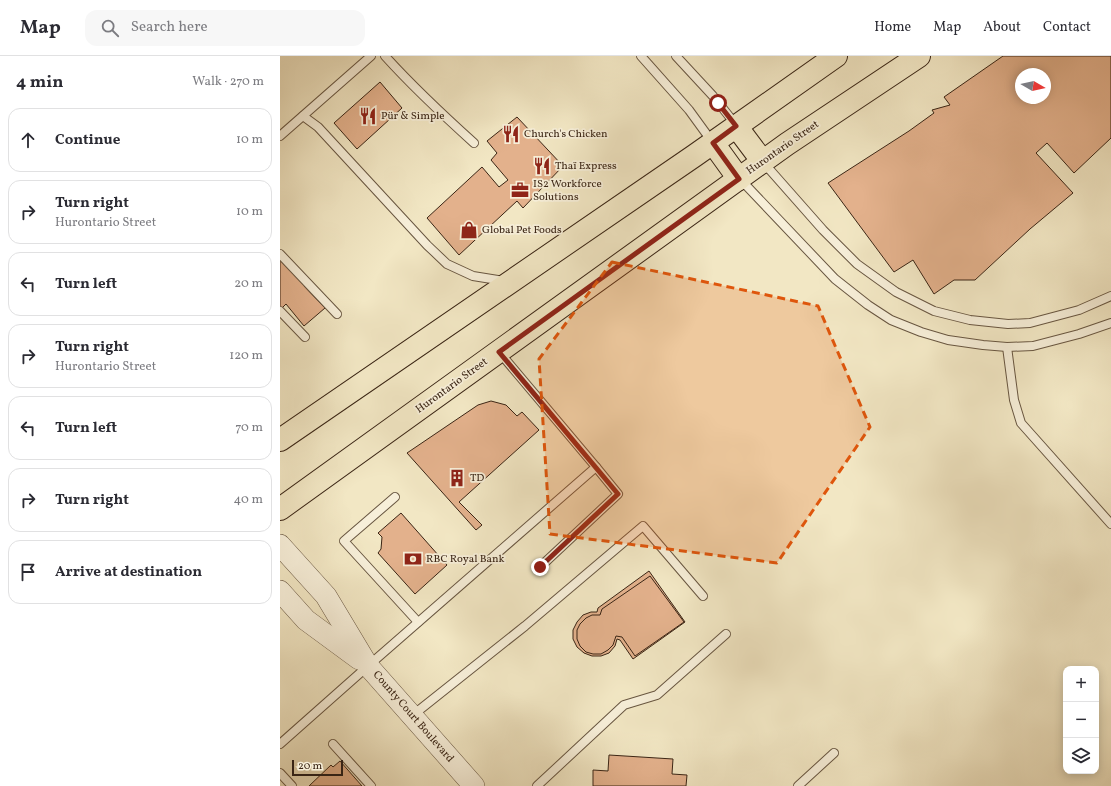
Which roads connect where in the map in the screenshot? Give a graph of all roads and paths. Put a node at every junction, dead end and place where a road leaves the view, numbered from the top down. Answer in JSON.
{"nodes":[{"id":1,"x":371,"y":56,"type":"edge"},
{"id":2,"x":385,"y":56,"type":"edge"},
{"id":3,"x":640,"y":56,"type":"edge"},
{"id":4,"x":676,"y":56,"type":"edge"},
{"id":5,"x":836,"y":56,"type":"edge"},
{"id":6,"x":919,"y":56,"type":"edge"},
{"id":7,"x":303,"y":116,"type":"junction"},
{"id":8,"x":736,"y":126,"type":"junction"},
{"id":9,"x":280,"y":136,"type":"edge"},
{"id":10,"x":474,"y":142,"type":"dead end"},
{"id":11,"x":713,"y":143,"type":"junction"},
{"id":12,"x":763,"y":162,"type":"junction"},
{"id":13,"x":739,"y":179,"type":"junction"},
{"id":14,"x":280,"y":254,"type":"edge"},
{"id":15,"x":511,"y":282,"type":"junction"},
{"id":16,"x":1111,"y":296,"type":"edge"},
{"id":17,"x":280,"y":311,"type":"edge"},
{"id":18,"x":337,"y":314,"type":"dead end"},
{"id":19,"x":1111,"y":323,"type":"edge"},
{"id":20,"x":305,"y":337,"type":"dead end"},
{"id":21,"x":1007,"y":347,"type":"junction"},
{"id":22,"x":499,"y":352,"type":"junction"},
{"id":23,"x":280,"y":440,"type":"edge"},
{"id":24,"x":596,"y":467,"type":"junction"},
{"id":25,"x":395,"y":497,"type":"dead end"},
{"id":26,"x":280,"y":509,"type":"edge"},
{"id":27,"x":1111,"y":524,"type":"edge"},
{"id":28,"x":280,"y":545,"type":"edge"},
{"id":29,"x":540,"y":567,"type":"dead end"},
{"id":30,"x":280,"y":591,"type":"edge"},
{"id":31,"x":703,"y":596,"type":"dead end"},
{"id":32,"x":418,"y":622,"type":"junction"},
{"id":33,"x":726,"y":634,"type":"dead end"},
{"id":34,"x":368,"y":666,"type":"junction"},
{"id":35,"x":412,"y":716,"type":"junction"},
{"id":36,"x":280,"y":744,"type":"edge"},
{"id":37,"x":333,"y":744,"type":"dead end"},
{"id":38,"x":834,"y":753,"type":"dead end"},
{"id":39,"x":280,"y":773,"type":"edge"},
{"id":40,"x":292,"y":786,"type":"edge"},
{"id":41,"x":371,"y":786,"type":"edge"},
{"id":42,"x":474,"y":786,"type":"edge"},
{"id":43,"x":537,"y":786,"type":"edge"},
{"id":44,"x":798,"y":786,"type":"edge"}],
"edges":[{"from":1,"to":7,"type":"lane"},
{"from":2,"to":10,"type":"lane"},
{"from":3,"to":11,"type":"lane"},
{"from":4,"to":8,"type":"lane"},
{"from":5,"to":8,"type":"main road"},
{"from":6,"to":12,"type":"main road","name":"Hurontario Street"},
{"from":7,"to":9,"type":"lane"},
{"from":7,"to":15,"type":"lane"},
{"from":8,"to":11,"type":"main road"},
{"from":8,"to":12,"type":"main road"},
{"from":11,"to":13,"type":"main road"},
{"from":11,"to":15,"type":"main road"},
{"from":12,"to":13,"type":"main road","name":"Hurontario Street"},
{"from":12,"to":16,"type":"lane"},
{"from":13,"to":21,"type":"lane"},
{"from":13,"to":22,"type":"main road","name":"Hurontario Street"},
{"from":14,"to":18,"type":"lane"},
{"from":15,"to":23,"type":"main road"},
{"from":17,"to":20,"type":"lane"},
{"from":19,"to":21,"type":"lane"},
{"from":21,"to":27,"type":"lane"},
{"from":22,"to":24,"type":"lane"},
{"from":22,"to":26,"type":"main road","name":"Hurontario Street"},
{"from":24,"to":29,"type":"lane"},
{"from":24,"to":32,"type":"lane"},
{"from":25,"to":32,"type":"lane"},
{"from":28,"to":34,"type":"street","name":"County Court Boulevard"},
{"from":30,"to":34,"type":"street","name":"County Court Boulevard"},
{"from":31,"to":35,"type":"lane"},
{"from":32,"to":34,"type":"lane"},
{"from":33,"to":43,"type":"lane"},
{"from":34,"to":35,"type":"street","name":"County Court Boulevard"},
{"from":34,"to":36,"type":"lane"},
{"from":35,"to":42,"type":"street","name":"County Court Boulevard"},
{"from":37,"to":41,"type":"lane"},
{"from":38,"to":44,"type":"lane"},
{"from":39,"to":40,"type":"lane"}]}
